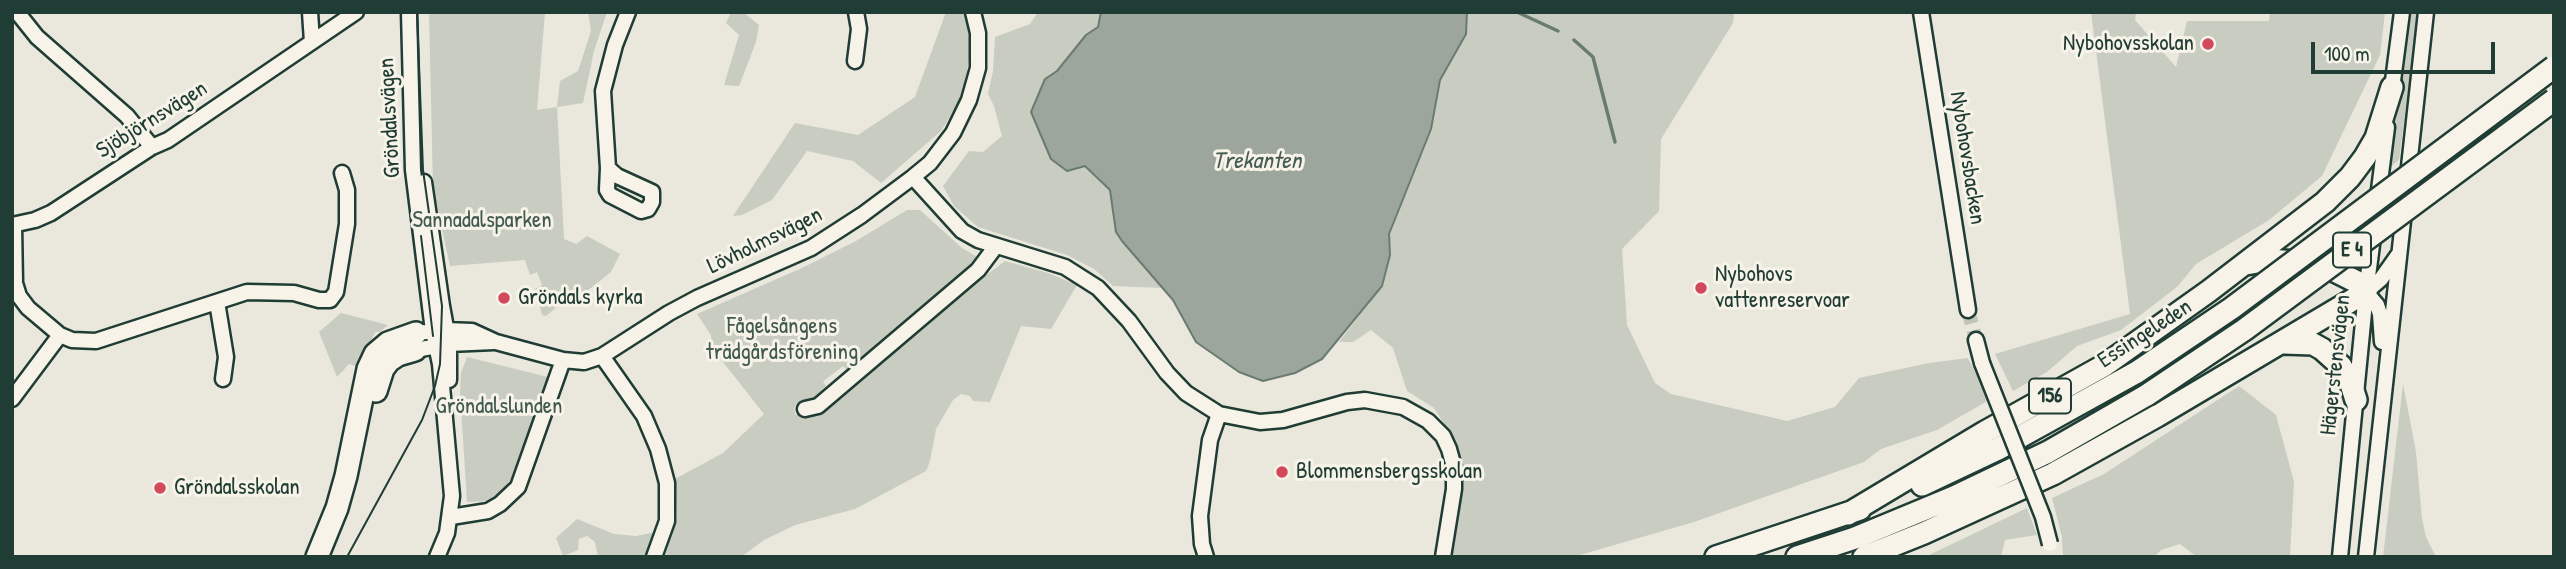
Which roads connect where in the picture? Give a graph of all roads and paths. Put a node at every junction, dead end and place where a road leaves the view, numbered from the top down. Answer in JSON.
{"nodes":[{"id":1,"x":17,"y":12,"type":"edge"},
{"id":2,"x":310,"y":12,"type":"edge"},
{"id":3,"x":409,"y":12,"type":"edge"},
{"id":4,"x":417,"y":12,"type":"edge"},
{"id":5,"x":628,"y":12,"type":"edge"},
{"id":6,"x":856,"y":12,"type":"edge"},
{"id":7,"x":973,"y":12,"type":"edge"},
{"id":8,"x":1921,"y":12,"type":"edge"},
{"id":9,"x":2402,"y":12,"type":"edge"},
{"id":10,"x":2426,"y":12,"type":"edge"},
{"id":11,"x":352,"y":13,"type":"edge"},
{"id":12,"x":312,"y":42,"type":"junction"},
{"id":13,"x":855,"y":61,"type":"dead end"},
{"id":14,"x":2554,"y":67,"type":"edge"},
{"id":15,"x":2392,"y":87,"type":"junction"},
{"id":16,"x":2554,"y":100,"type":"edge"},
{"id":17,"x":152,"y":147,"type":"junction"},
{"id":18,"x":608,"y":168,"type":"dead end"},
{"id":19,"x":342,"y":173,"type":"dead end"},
{"id":20,"x":913,"y":177,"type":"junction"},
{"id":21,"x":13,"y":225,"type":"edge"},
{"id":22,"x":996,"y":246,"type":"junction"},
{"id":23,"x":2399,"y":254,"type":"junction"},
{"id":24,"x":2244,"y":265,"type":"junction"},
{"id":25,"x":2360,"y":286,"type":"junction"},
{"id":26,"x":217,"y":302,"type":"junction"},
{"id":27,"x":1968,"y":310,"type":"tunnel mouth"},
{"id":28,"x":60,"y":335,"type":"junction"},
{"id":29,"x":433,"y":339,"type":"junction"},
{"id":30,"x":1976,"y":340,"type":"tunnel mouth"},
{"id":31,"x":2282,"y":343,"type":"junction"},
{"id":32,"x":602,"y":356,"type":"junction"},
{"id":33,"x":563,"y":360,"type":"junction"},
{"id":34,"x":2384,"y":378,"type":"junction"},
{"id":35,"x":223,"y":379,"type":"dead end"},
{"id":36,"x":12,"y":399,"type":"edge"},
{"id":37,"x":2356,"y":400,"type":"junction"},
{"id":38,"x":805,"y":409,"type":"dead end"},
{"id":39,"x":1219,"y":414,"type":"junction"},
{"id":40,"x":1848,"y":514,"type":"junction"},
{"id":41,"x":451,"y":517,"type":"junction"},
{"id":42,"x":2050,"y":550,"type":"edge"},
{"id":43,"x":317,"y":557,"type":"edge"},
{"id":44,"x":327,"y":557,"type":"edge"},
{"id":45,"x":437,"y":557,"type":"edge"},
{"id":46,"x":654,"y":557,"type":"edge"},
{"id":47,"x":1206,"y":557,"type":"edge"},
{"id":48,"x":1443,"y":557,"type":"edge"},
{"id":49,"x":1716,"y":557,"type":"edge"},
{"id":50,"x":1797,"y":557,"type":"edge"},
{"id":51,"x":1864,"y":557,"type":"edge"},
{"id":52,"x":2340,"y":557,"type":"edge"},
{"id":53,"x":2366,"y":557,"type":"edge"}],
"edges":[{"from":1,"to":17,"type":"street"},
{"from":2,"to":12,"type":"street"},
{"from":3,"to":29,"type":"street","name":"Gröndalsvägen"},
{"from":4,"to":29,"type":"street","name":"Gröndalsvägen"},
{"from":5,"to":18,"type":"street"},
{"from":6,"to":13,"type":"street"},
{"from":7,"to":20,"type":"street","name":"Lövholmsvägen"},
{"from":8,"to":27,"type":"street","name":"Nybohovsbacken"},
{"from":9,"to":15,"type":"street","name":"Hägerstensvägen"},
{"from":10,"to":23,"type":"street"},
{"from":11,"to":12,"type":"street","name":"Sjöbjörnsvägen"},
{"from":12,"to":17,"type":"street","name":"Sjöbjörnsvägen"},
{"from":14,"to":40,"type":"highway","name":"Essingeleden","number":"E 4","bridge":true},
{"from":15,"to":24,"type":"highway","number":"156"},
{"from":15,"to":25,"type":"street","name":"Hägerstensvägen"},
{"from":16,"to":50,"type":"highway","number":"E 4","bridge":true},
{"from":17,"to":21,"type":"street","name":"Sjöbjörnsvägen"},
{"from":19,"to":26,"type":"street"},
{"from":20,"to":22,"type":"street"},
{"from":20,"to":32,"type":"street","name":"Lövholmsvägen"},
{"from":21,"to":28,"type":"street"},
{"from":22,"to":38,"type":"street"},
{"from":22,"to":39,"type":"street"},
{"from":23,"to":25,"type":"street"},
{"from":23,"to":34,"type":"street"},
{"from":24,"to":25,"type":"highway","number":"156"},
{"from":24,"to":40,"type":"highway","number":"156"},
{"from":25,"to":31,"type":"highway"},
{"from":25,"to":34,"type":"street"},
{"from":25,"to":37,"type":"street","name":"Hägerstensvägen"},
{"from":26,"to":28,"type":"street"},
{"from":26,"to":35,"type":"street"},
{"from":28,"to":36,"type":"street"},
{"from":29,"to":33,"type":"street","name":"Lövholmsvägen"},
{"from":29,"to":41,"type":"street","name":"Gröndalsvägen"},
{"from":29,"to":43,"type":"highway"},
{"from":29,"to":44,"type":"highway"},
{"from":30,"to":42,"type":"street","bridge":true},
{"from":31,"to":37,"type":"highway"},
{"from":31,"to":51,"type":"highway"},
{"from":32,"to":33,"type":"street","name":"Lövholmsvägen"},
{"from":32,"to":46,"type":"street"},
{"from":33,"to":41,"type":"street"},
{"from":34,"to":53,"type":"street"},
{"from":37,"to":52,"type":"street","name":"Hägerstensvägen"},
{"from":39,"to":47,"type":"street"},
{"from":39,"to":48,"type":"street"},
{"from":40,"to":49,"type":"highway","name":"Essingeleden","number":"E 4"},
{"from":41,"to":45,"type":"street","name":"Gröndalsvägen"}]}
